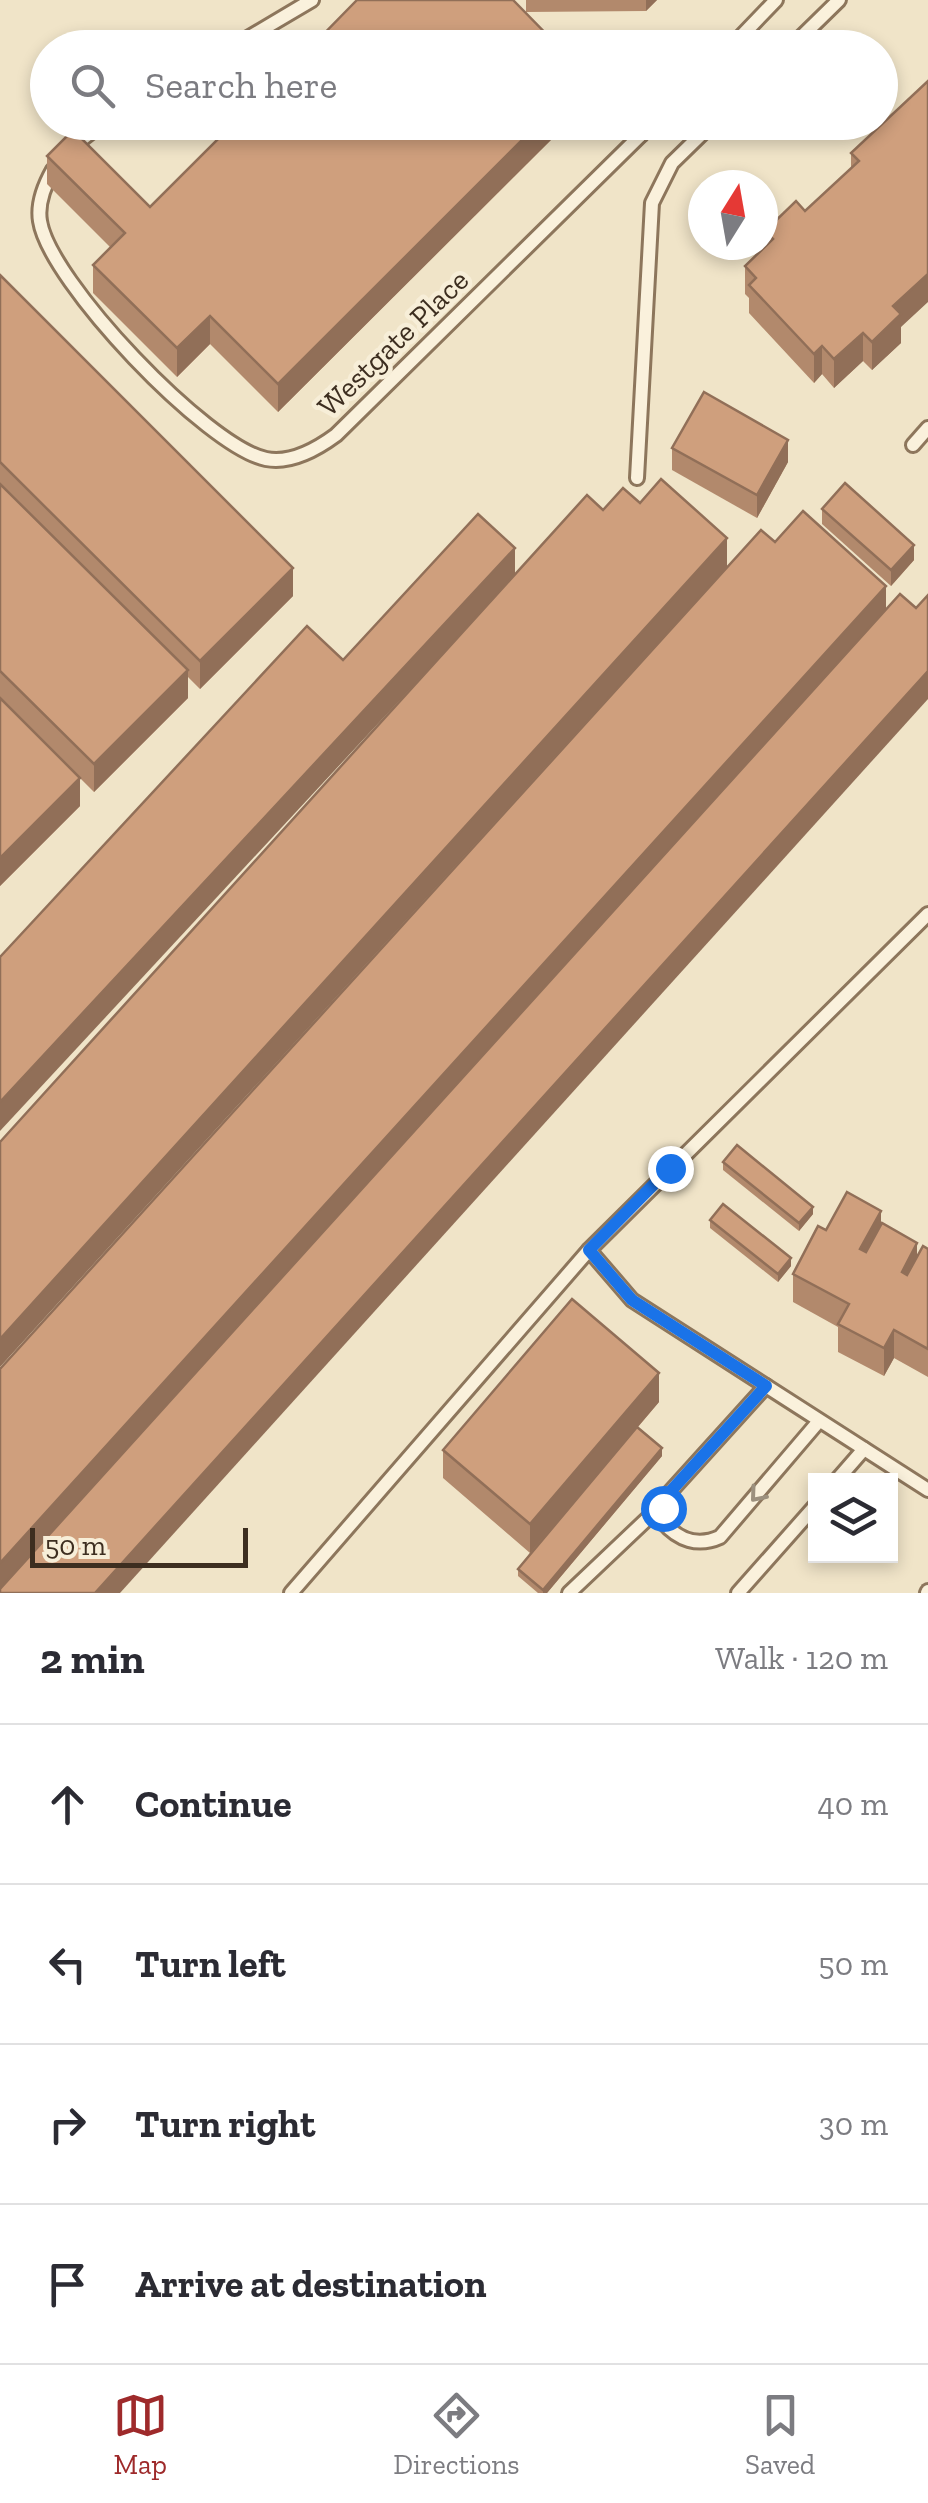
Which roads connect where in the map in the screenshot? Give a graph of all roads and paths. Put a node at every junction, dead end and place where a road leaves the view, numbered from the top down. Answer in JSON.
{"nodes":[{"id":1,"x":312,"y":0,"type":"edge"},
{"id":2,"x":776,"y":0,"type":"edge"},
{"id":3,"x":839,"y":0,"type":"edge"},
{"id":4,"x":261,"y":30,"type":"edge"},
{"id":5,"x":747,"y":30,"type":"edge"},
{"id":6,"x":808,"y":30,"type":"edge"},
{"id":7,"x":82,"y":140,"type":"edge"},
{"id":8,"x":637,"y":140,"type":"edge"},
{"id":9,"x":696,"y":140,"type":"edge"},
{"id":10,"x":928,"y":428,"type":"edge"},
{"id":11,"x":913,"y":445,"type":"dead end"},
{"id":12,"x":637,"y":478,"type":"dead end"},
{"id":13,"x":928,"y":914,"type":"edge"},
{"id":14,"x":589,"y":1250,"type":"junction"},
{"id":15,"x":766,"y":1386,"type":"junction"},
{"id":16,"x":819,"y":1420,"type":"junction"},
{"id":17,"x":864,"y":1449,"type":"junction"},
{"id":18,"x":843,"y":1473,"type":"edge"},
{"id":19,"x":928,"y":1490,"type":"edge"},
{"id":20,"x":665,"y":1502,"type":"junction"},
{"id":21,"x":808,"y":1514,"type":"edge"},
{"id":22,"x":290,"y":1593,"type":"edge"},
{"id":23,"x":569,"y":1593,"type":"edge"},
{"id":24,"x":738,"y":1593,"type":"edge"}],
"edges":[{"from":1,"to":4,"type":"lane"},
{"from":2,"to":5,"type":"lane"},
{"from":3,"to":6,"type":"lane"},
{"from":7,"to":8,"type":"lane","name":"Westgate Place"},
{"from":9,"to":12,"type":"lane"},
{"from":10,"to":11,"type":"lane"},
{"from":13,"to":14,"type":"lane"},
{"from":14,"to":15,"type":"lane"},
{"from":14,"to":22,"type":"lane"},
{"from":15,"to":16,"type":"lane"},
{"from":15,"to":20,"type":"lane"},
{"from":16,"to":17,"type":"lane"},
{"from":16,"to":20,"type":"lane","one_way":true},
{"from":17,"to":18,"type":"lane"},
{"from":17,"to":19,"type":"lane"},
{"from":20,"to":23,"type":"lane"},
{"from":21,"to":24,"type":"lane"}]}
